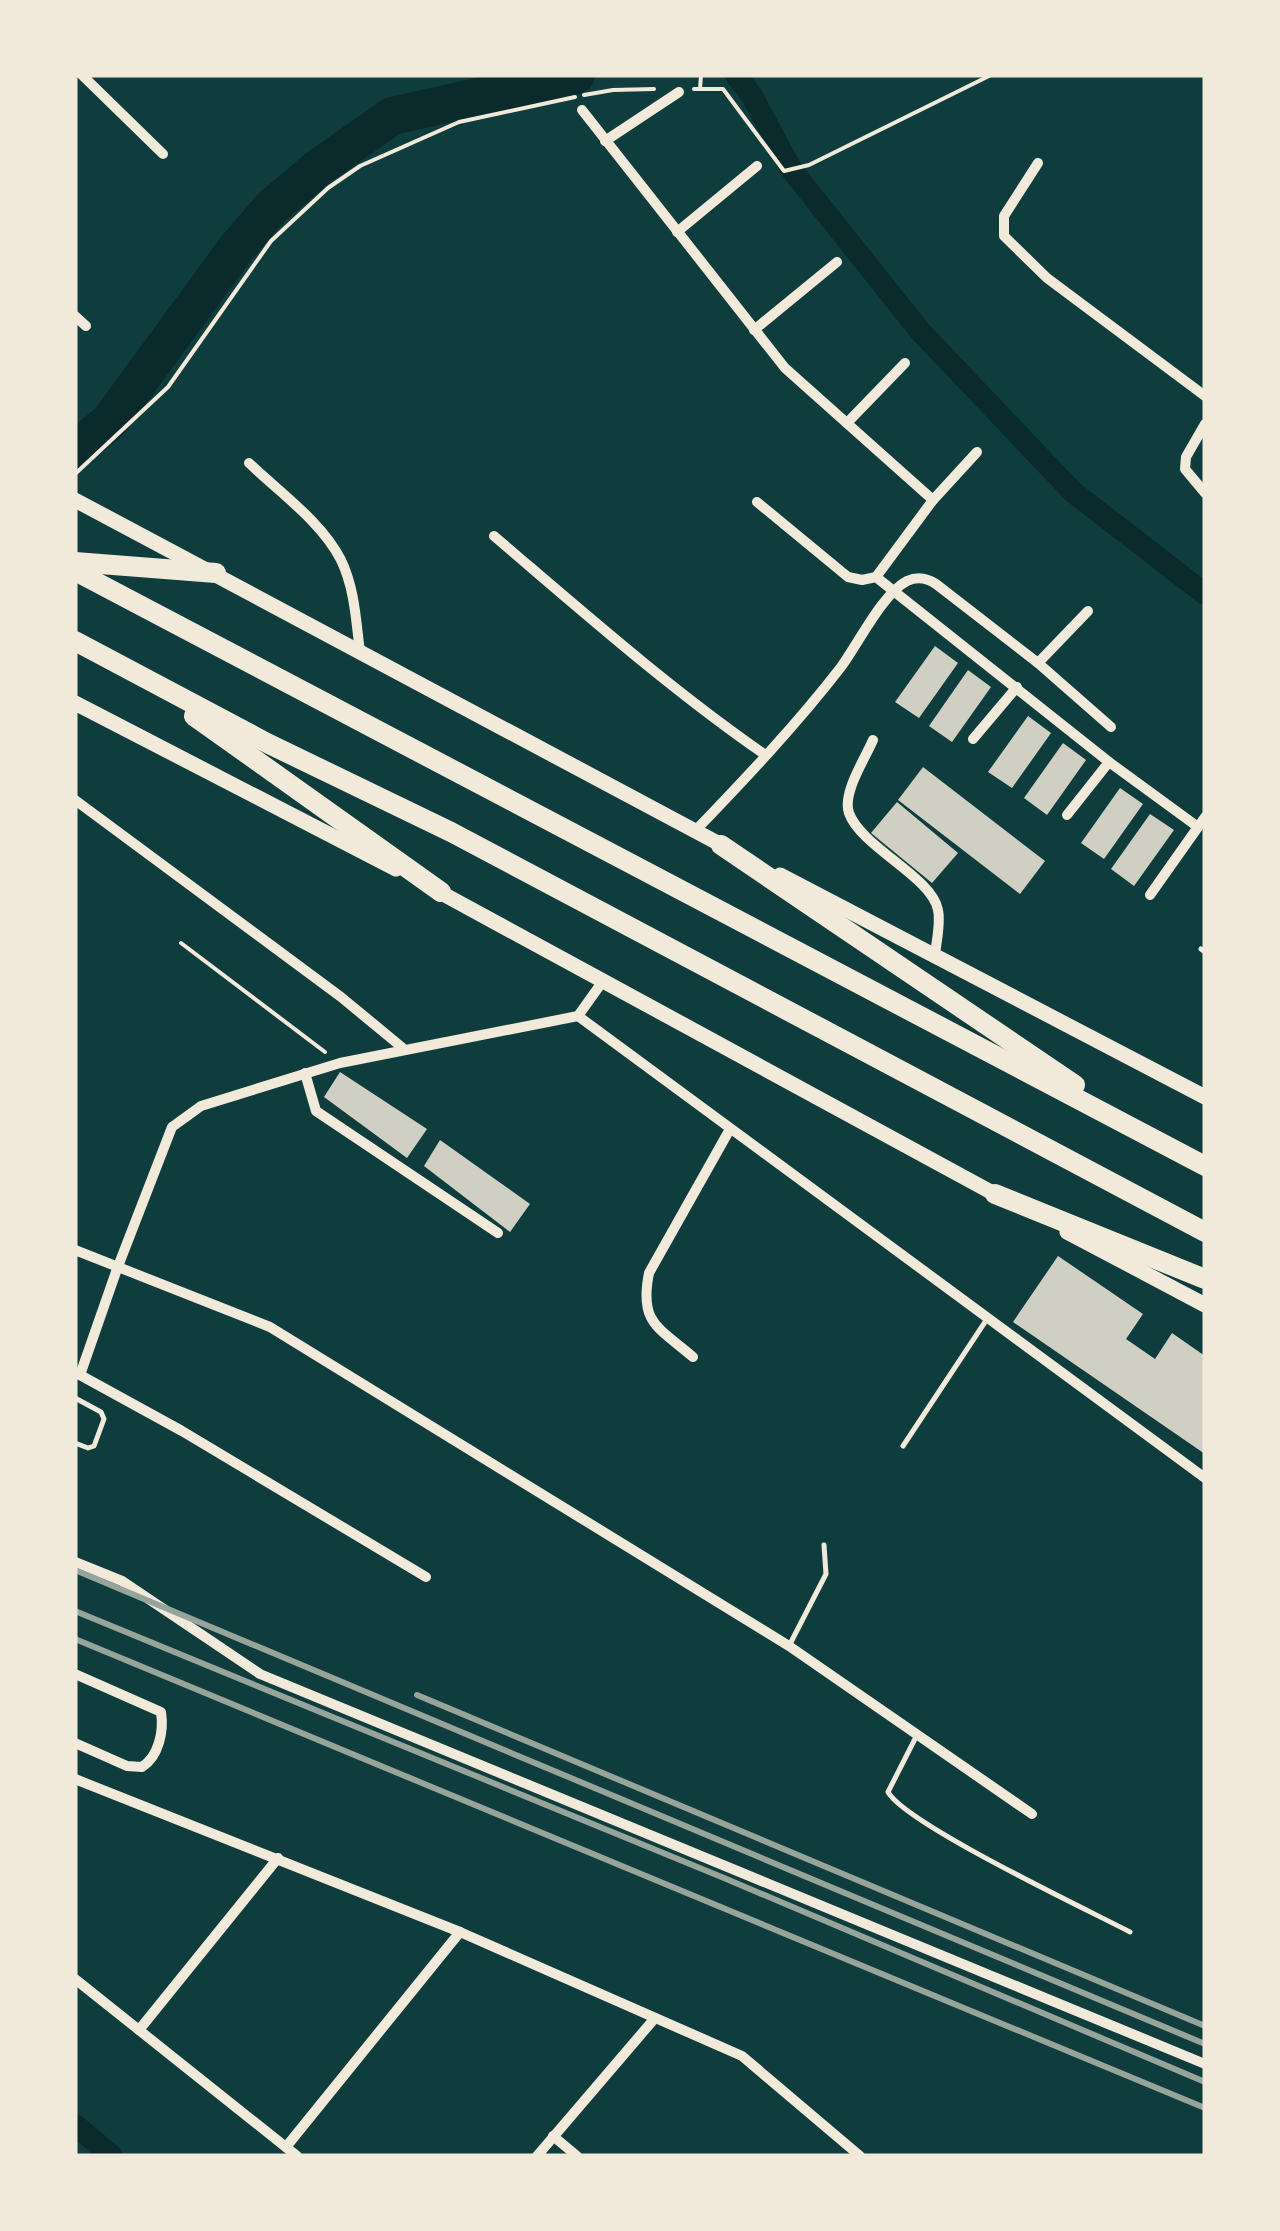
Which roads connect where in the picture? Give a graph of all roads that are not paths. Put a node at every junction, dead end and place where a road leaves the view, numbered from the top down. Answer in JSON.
{"nodes":[{"id":1,"x":82,"y":75,"type":"edge"},
{"id":2,"x":681,"y":90,"type":"road end"},
{"id":3,"x":582,"y":110,"type":"dead end"},
{"id":4,"x":606,"y":141,"type":"junction"},
{"id":5,"x":164,"y":154,"type":"dead end"},
{"id":6,"x":1038,"y":163,"type":"dead end"},
{"id":7,"x":757,"y":166,"type":"dead end"},
{"id":8,"x":678,"y":232,"type":"junction"},
{"id":9,"x":837,"y":262,"type":"dead end"},
{"id":10,"x":75,"y":316,"type":"edge"},
{"id":11,"x":86,"y":326,"type":"dead end"},
{"id":12,"x":754,"y":330,"type":"junction"},
{"id":13,"x":905,"y":363,"type":"dead end"},
{"id":14,"x":1205,"y":396,"type":"edge"},
{"id":15,"x":847,"y":424,"type":"junction"},
{"id":16,"x":1205,"y":424,"type":"edge"},
{"id":17,"x":977,"y":452,"type":"dead end"},
{"id":18,"x":250,"y":463,"type":"dead end"},
{"id":19,"x":1205,"y":493,"type":"edge"},
{"id":20,"x":75,"y":500,"type":"edge"},
{"id":21,"x":933,"y":500,"type":"junction"},
{"id":22,"x":758,"y":502,"type":"dead end"},
{"id":23,"x":494,"y":536,"type":"dead end"},
{"id":24,"x":75,"y":562,"type":"edge"},
{"id":25,"x":75,"y":571,"type":"edge"},
{"id":26,"x":216,"y":574,"type":"junction"},
{"id":27,"x":876,"y":577,"type":"junction"},
{"id":28,"x":894,"y":591,"type":"junction"},
{"id":29,"x":1088,"y":612,"type":"dead end"},
{"id":30,"x":75,"y":641,"type":"edge"},
{"id":31,"x":360,"y":652,"type":"junction"},
{"id":32,"x":1038,"y":663,"type":"junction"},
{"id":33,"x":121,"y":664,"type":"junction"},
{"id":34,"x":1017,"y":687,"type":"junction"},
{"id":35,"x":75,"y":703,"type":"edge"},
{"id":36,"x":1110,"y":727,"type":"dead end"},
{"id":37,"x":973,"y":739,"type":"dead end"},
{"id":38,"x":873,"y":740,"type":"dead end"},
{"id":39,"x":764,"y":754,"type":"junction"},
{"id":40,"x":1108,"y":762,"type":"junction"},
{"id":41,"x":75,"y":800,"type":"edge"},
{"id":42,"x":1067,"y":815,"type":"dead end"},
{"id":43,"x":1205,"y":817,"type":"edge"},
{"id":44,"x":1198,"y":827,"type":"junction"},
{"id":45,"x":696,"y":830,"type":"junction"},
{"id":46,"x":721,"y":844,"type":"junction"},
{"id":47,"x":441,"y":892,"type":"junction"},
{"id":48,"x":1150,"y":894,"type":"dead end"},
{"id":49,"x":935,"y":956,"type":"junction"},
{"id":50,"x":603,"y":981,"type":"junction"},
{"id":51,"x":578,"y":1016,"type":"junction"},
{"id":52,"x":404,"y":1049,"type":"junction"},
{"id":53,"x":305,"y":1073,"type":"junction"},
{"id":54,"x":1205,"y":1096,"type":"edge"},
{"id":55,"x":730,"y":1129,"type":"junction"},
{"id":56,"x":1146,"y":1134,"type":"junction"},
{"id":57,"x":1205,"y":1166,"type":"edge"},
{"id":58,"x":995,"y":1194,"type":"junction"},
{"id":59,"x":498,"y":1232,"type":"dead end"},
{"id":60,"x":1205,"y":1232,"type":"edge"},
{"id":61,"x":75,"y":1250,"type":"edge"},
{"id":62,"x":116,"y":1269,"type":"junction"},
{"id":63,"x":1205,"y":1280,"type":"edge"},
{"id":64,"x":1205,"y":1305,"type":"edge"},
{"id":65,"x":988,"y":1318,"type":"junction"},
{"id":66,"x":693,"y":1358,"type":"dead end"},
{"id":67,"x":78,"y":1373,"type":"edge"},
{"id":68,"x":75,"y":1398,"type":"edge"},
{"id":69,"x":75,"y":1442,"type":"edge"},
{"id":70,"x":903,"y":1446,"type":"dead end"},
{"id":71,"x":1205,"y":1478,"type":"edge"},
{"id":72,"x":824,"y":1546,"type":"dead end"},
{"id":73,"x":75,"y":1562,"type":"edge"},
{"id":74,"x":426,"y":1576,"type":"dead end"},
{"id":75,"x":789,"y":1646,"type":"junction"},
{"id":76,"x":75,"y":1674,"type":"edge"},
{"id":77,"x":918,"y":1733,"type":"junction"},
{"id":78,"x":75,"y":1743,"type":"edge"},
{"id":79,"x":75,"y":1779,"type":"edge"},
{"id":80,"x":1032,"y":1814,"type":"dead end"},
{"id":81,"x":278,"y":1858,"type":"junction"},
{"id":82,"x":460,"y":1932,"type":"junction"},
{"id":83,"x":1130,"y":1932,"type":"dead end"},
{"id":84,"x":75,"y":1979,"type":"edge"},
{"id":85,"x":655,"y":2018,"type":"junction"},
{"id":86,"x":138,"y":2030,"type":"junction"},
{"id":87,"x":1205,"y":2064,"type":"edge"},
{"id":88,"x":553,"y":2136,"type":"junction"},
{"id":89,"x":286,"y":2148,"type":"junction"},
{"id":90,"x":296,"y":2156,"type":"edge"},
{"id":91,"x":536,"y":2156,"type":"edge"},
{"id":92,"x":577,"y":2156,"type":"edge"},
{"id":93,"x":860,"y":2156,"type":"edge"}],
"edges":[{"from":1,"to":5,"type":"street"},
{"from":2,"to":4,"type":"street"},
{"from":3,"to":4,"type":"street"},
{"from":4,"to":8,"type":"street"},
{"from":6,"to":14,"type":"street"},
{"from":7,"to":8,"type":"street"},
{"from":8,"to":12,"type":"street"},
{"from":9,"to":12,"type":"street"},
{"from":10,"to":11,"type":"street"},
{"from":12,"to":15,"type":"street"},
{"from":13,"to":15,"type":"street"},
{"from":15,"to":21,"type":"street"},
{"from":16,"to":19,"type":"street"},
{"from":17,"to":21,"type":"street"},
{"from":18,"to":31,"type":"street"},
{"from":20,"to":26,"type":"main road"},
{"from":21,"to":27,"type":"street"},
{"from":22,"to":27,"type":"street"},
{"from":23,"to":39,"type":"street"},
{"from":24,"to":26,"type":"highway"},
{"from":25,"to":56,"type":"highway"},
{"from":26,"to":31,"type":"main road"},
{"from":27,"to":28,"type":"street"},
{"from":28,"to":32,"type":"street"},
{"from":28,"to":34,"type":"street"},
{"from":28,"to":39,"type":"street"},
{"from":29,"to":32,"type":"street"},
{"from":30,"to":33,"type":"highway"},
{"from":31,"to":45,"type":"main road"},
{"from":32,"to":36,"type":"street"},
{"from":33,"to":47,"type":"highway"},
{"from":33,"to":60,"type":"highway"},
{"from":34,"to":37,"type":"street"},
{"from":34,"to":40,"type":"street"},
{"from":35,"to":47,"type":"main road"},
{"from":38,"to":49,"type":"street"},
{"from":39,"to":45,"type":"street"},
{"from":40,"to":42,"type":"street"},
{"from":40,"to":44,"type":"street"},
{"from":41,"to":52,"type":"street"},
{"from":43,"to":44,"type":"street"},
{"from":44,"to":48,"type":"street"},
{"from":45,"to":46,"type":"main road"},
{"from":46,"to":49,"type":"main road"},
{"from":46,"to":56,"type":"highway"},
{"from":47,"to":50,"type":"main road"},
{"from":49,"to":54,"type":"main road"},
{"from":50,"to":51,"type":"street"},
{"from":50,"to":58,"type":"main road"},
{"from":51,"to":52,"type":"street"},
{"from":51,"to":55,"type":"street"},
{"from":52,"to":53,"type":"street"},
{"from":53,"to":59,"type":"street"},
{"from":53,"to":62,"type":"street"},
{"from":55,"to":65,"type":"street"},
{"from":55,"to":66,"type":"street"},
{"from":56,"to":57,"type":"highway"},
{"from":58,"to":63,"type":"highway"},
{"from":58,"to":64,"type":"main road"},
{"from":61,"to":62,"type":"street"},
{"from":62,"to":67,"type":"street"},
{"from":62,"to":75,"type":"street"},
{"from":65,"to":70,"type":"lane"},
{"from":65,"to":71,"type":"street"},
{"from":67,"to":74,"type":"street"},
{"from":68,"to":69,"type":"lane"},
{"from":72,"to":75,"type":"lane"},
{"from":73,"to":87,"type":"street"},
{"from":75,"to":77,"type":"street"},
{"from":76,"to":78,"type":"street"},
{"from":77,"to":80,"type":"street"},
{"from":77,"to":83,"type":"lane"},
{"from":79,"to":81,"type":"street"},
{"from":81,"to":82,"type":"street"},
{"from":81,"to":86,"type":"street"},
{"from":82,"to":85,"type":"street"},
{"from":82,"to":89,"type":"street"},
{"from":84,"to":86,"type":"street"},
{"from":85,"to":88,"type":"street"},
{"from":85,"to":93,"type":"street"},
{"from":86,"to":89,"type":"street"},
{"from":88,"to":91,"type":"street"},
{"from":88,"to":92,"type":"street"},
{"from":89,"to":90,"type":"street"}]}
